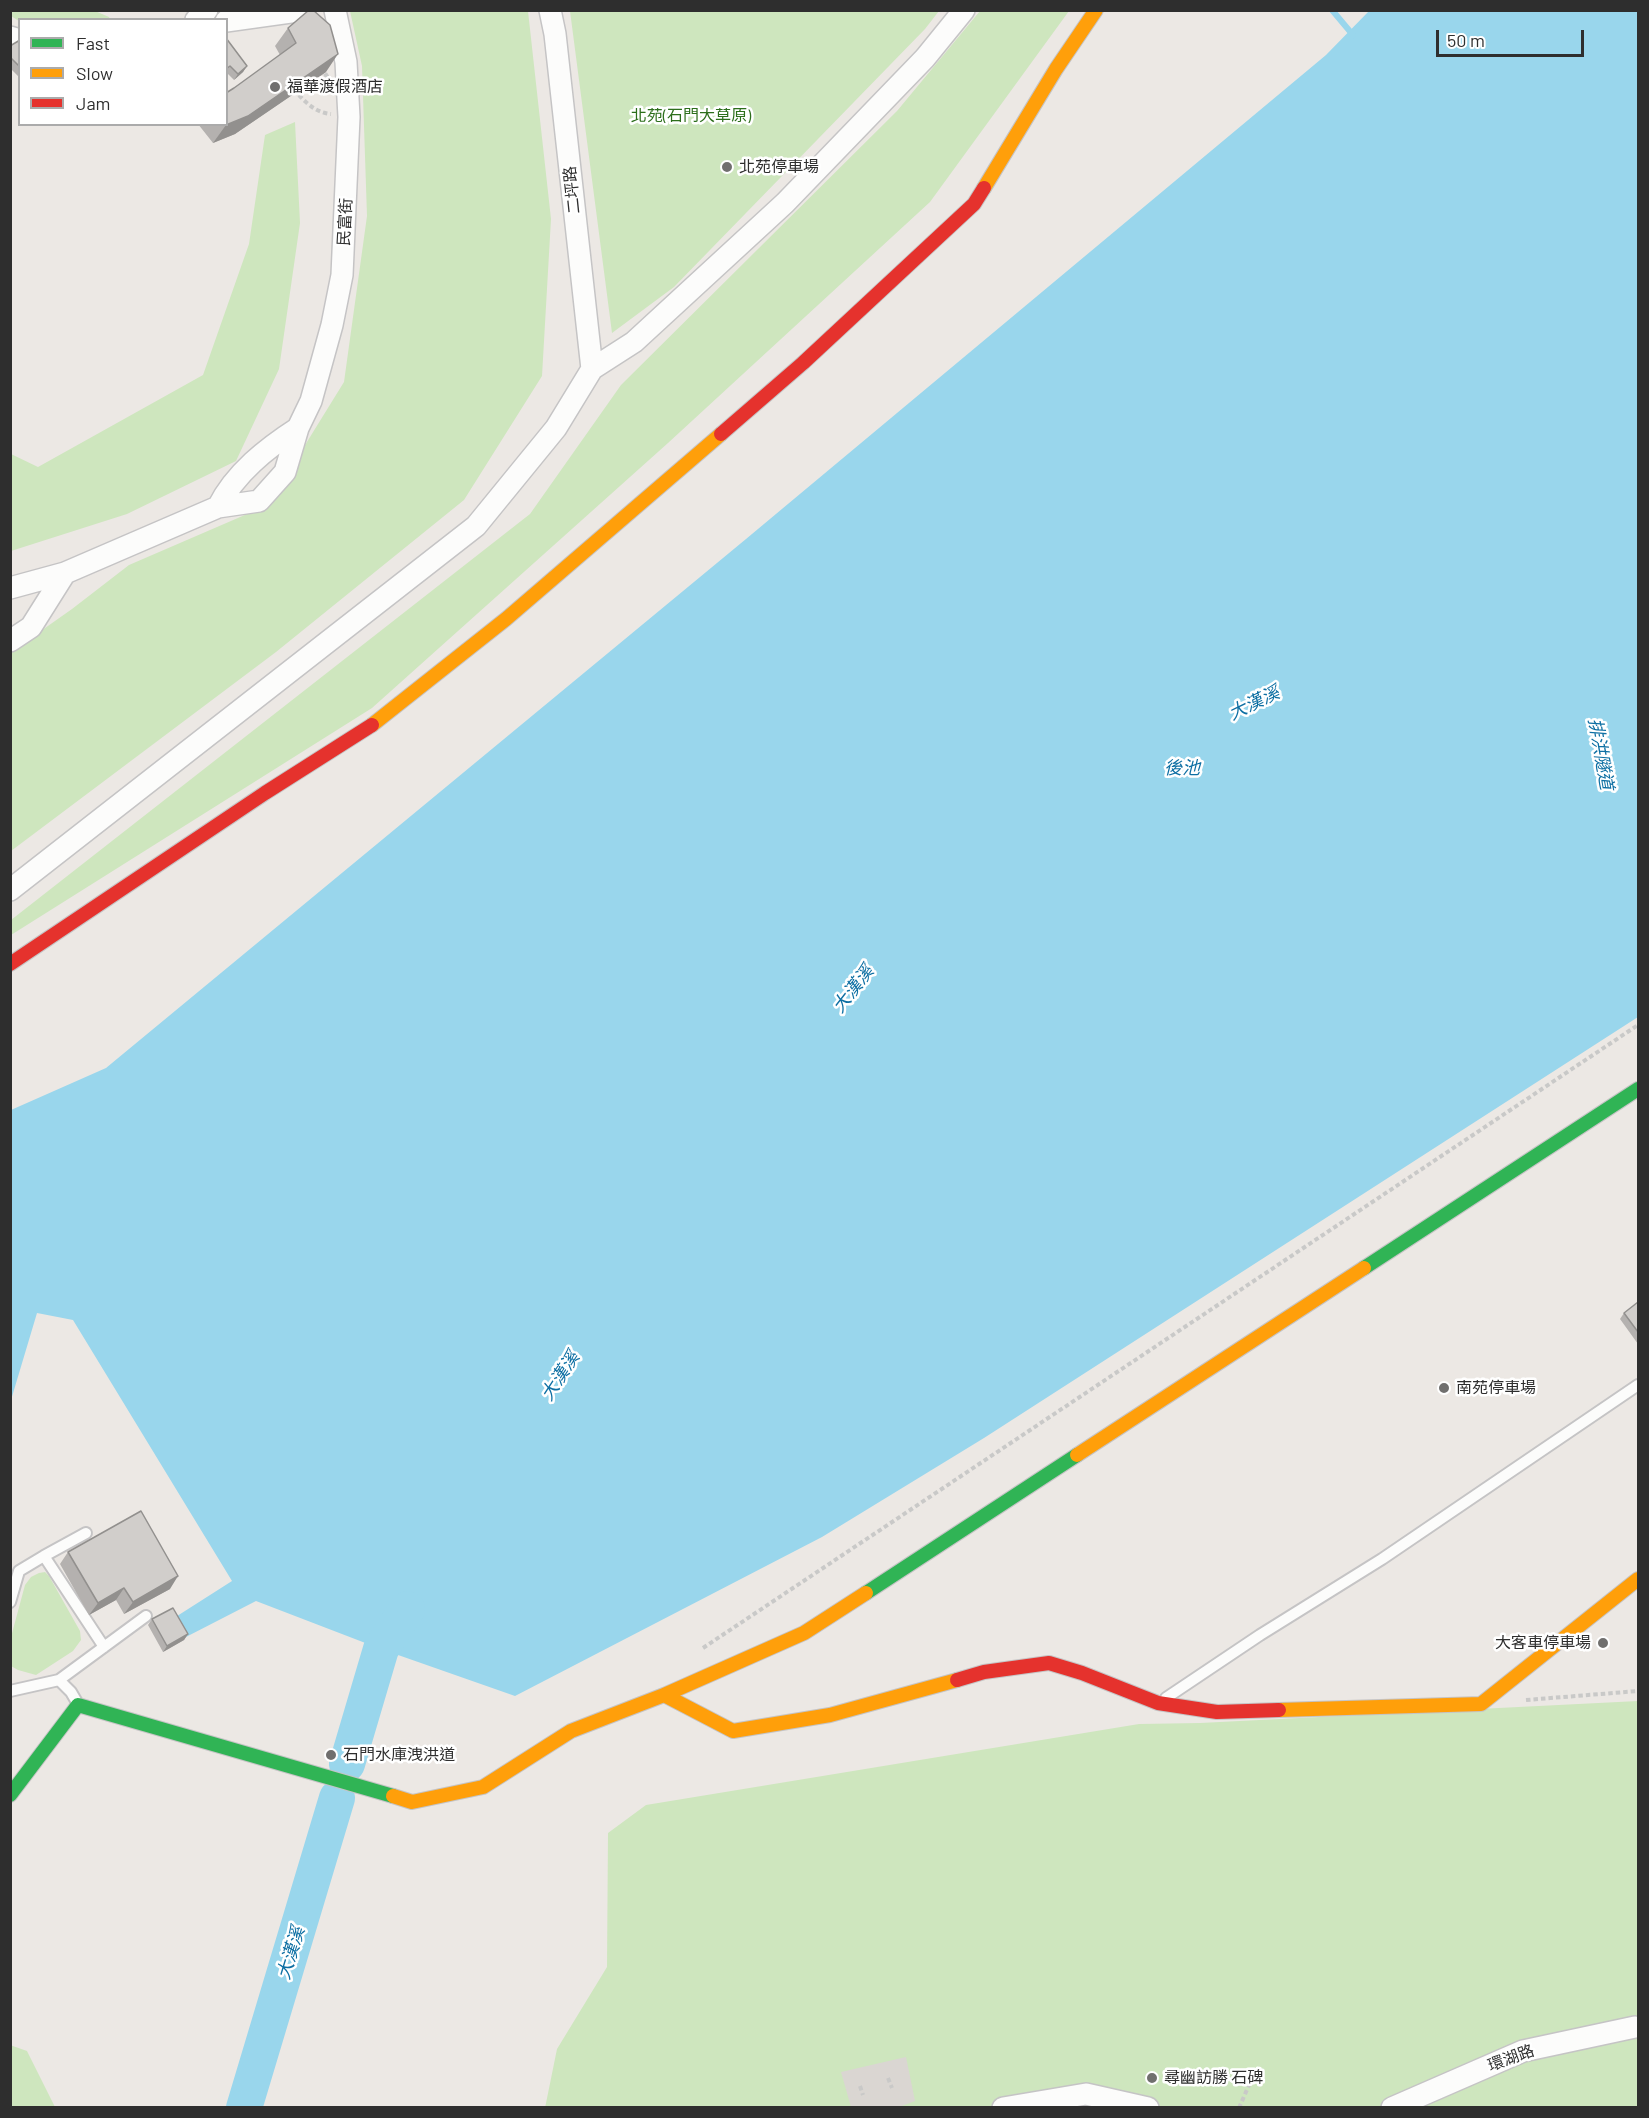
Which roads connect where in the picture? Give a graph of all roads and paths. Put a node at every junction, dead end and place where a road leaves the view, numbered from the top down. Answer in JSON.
{"nodes":[{"id":1,"x":305,"y":10,"type":"edge"},
{"id":2,"x":335,"y":10,"type":"edge"},
{"id":3,"x":550,"y":10,"type":"edge"},
{"id":4,"x":964,"y":10,"type":"edge"},
{"id":5,"x":1096,"y":10,"type":"edge"},
{"id":6,"x":228,"y":21,"type":"edge"},
{"id":7,"x":346,"y":62,"type":"junction"},
{"id":8,"x":349,"y":117,"type":"junction"},
{"id":9,"x":592,"y":369,"type":"junction"},
{"id":10,"x":298,"y":428,"type":"junction"},
{"id":11,"x":218,"y":507,"type":"junction"},
{"id":12,"x":65,"y":573,"type":"junction"},
{"id":13,"x":10,"y":588,"type":"edge"},
{"id":14,"x":10,"y":641,"type":"edge"},
{"id":15,"x":10,"y":890,"type":"edge"},
{"id":16,"x":10,"y":964,"type":"edge"},
{"id":17,"x":1638,"y":1025,"type":"edge"},
{"id":18,"x":1638,"y":1097,"type":"edge"},
{"id":19,"x":1638,"y":1385,"type":"edge"},
{"id":20,"x":86,"y":1533,"type":"dead end"},
{"id":21,"x":44,"y":1556,"type":"junction"},
{"id":22,"x":1638,"y":1579,"type":"edge"},
{"id":23,"x":10,"y":1602,"type":"edge"},
{"id":24,"x":146,"y":1616,"type":"edge"},
{"id":25,"x":104,"y":1647,"type":"junction"},
{"id":26,"x":703,"y":1648,"type":"dead end"},
{"id":27,"x":59,"y":1680,"type":"junction"},
{"id":28,"x":10,"y":1691,"type":"edge"},
{"id":29,"x":1638,"y":1691,"type":"edge"},
{"id":30,"x":664,"y":1695,"type":"junction"},
{"id":31,"x":1515,"y":1701,"type":"dead end"},
{"id":32,"x":1158,"y":1703,"type":"junction"},
{"id":33,"x":78,"y":1705,"type":"junction"},
{"id":34,"x":10,"y":1795,"type":"edge"},
{"id":35,"x":1635,"y":2027,"type":"dead end"},
{"id":36,"x":888,"y":2078,"type":"dead end"},
{"id":37,"x":1252,"y":2078,"type":"dead end"},
{"id":38,"x":860,"y":2086,"type":"dead end"},
{"id":39,"x":892,"y":2088,"type":"dead end"},
{"id":40,"x":863,"y":2095,"type":"dead end"},
{"id":41,"x":1003,"y":2108,"type":"edge"},
{"id":42,"x":1148,"y":2108,"type":"edge"},
{"id":43,"x":1239,"y":2108,"type":"edge"},
{"id":44,"x":1392,"y":2108,"type":"edge"}],
"edges":[{"from":1,"to":6,"type":"street"},
{"from":2,"to":7,"type":"street","name":"民富街"},
{"from":3,"to":9,"type":"street","name":"二坪路"},
{"from":4,"to":9,"type":"street"},
{"from":5,"to":16,"type":"street"},
{"from":7,"to":8,"type":"street","name":"民富街"},
{"from":7,"to":8,"type":"path"},
{"from":8,"to":10,"type":"street","name":"民富街"},
{"from":9,"to":15,"type":"street"},
{"from":10,"to":11,"type":"street"},
{"from":10,"to":11,"type":"street","name":"民富街"},
{"from":11,"to":12,"type":"street","name":"民富街"},
{"from":12,"to":13,"type":"street","name":"民富街"},
{"from":12,"to":14,"type":"street"},
{"from":17,"to":26,"type":"path"},
{"from":18,"to":30,"type":"street"},
{"from":19,"to":32,"type":"lane"},
{"from":20,"to":21,"type":"lane"},
{"from":21,"to":23,"type":"lane"},
{"from":21,"to":25,"type":"lane"},
{"from":22,"to":32,"type":"street"},
{"from":24,"to":25,"type":"lane"},
{"from":25,"to":27,"type":"lane"},
{"from":27,"to":28,"type":"lane"},
{"from":27,"to":33,"type":"lane"},
{"from":29,"to":31,"type":"path"},
{"from":30,"to":32,"type":"street"},
{"from":30,"to":33,"type":"street"},
{"from":33,"to":34,"type":"street"},
{"from":35,"to":44,"type":"street","name":"環湖路"},
{"from":36,"to":39,"type":"path"},
{"from":37,"to":43,"type":"path"},
{"from":38,"to":40,"type":"path"},
{"from":41,"to":42,"type":"street"}]}
